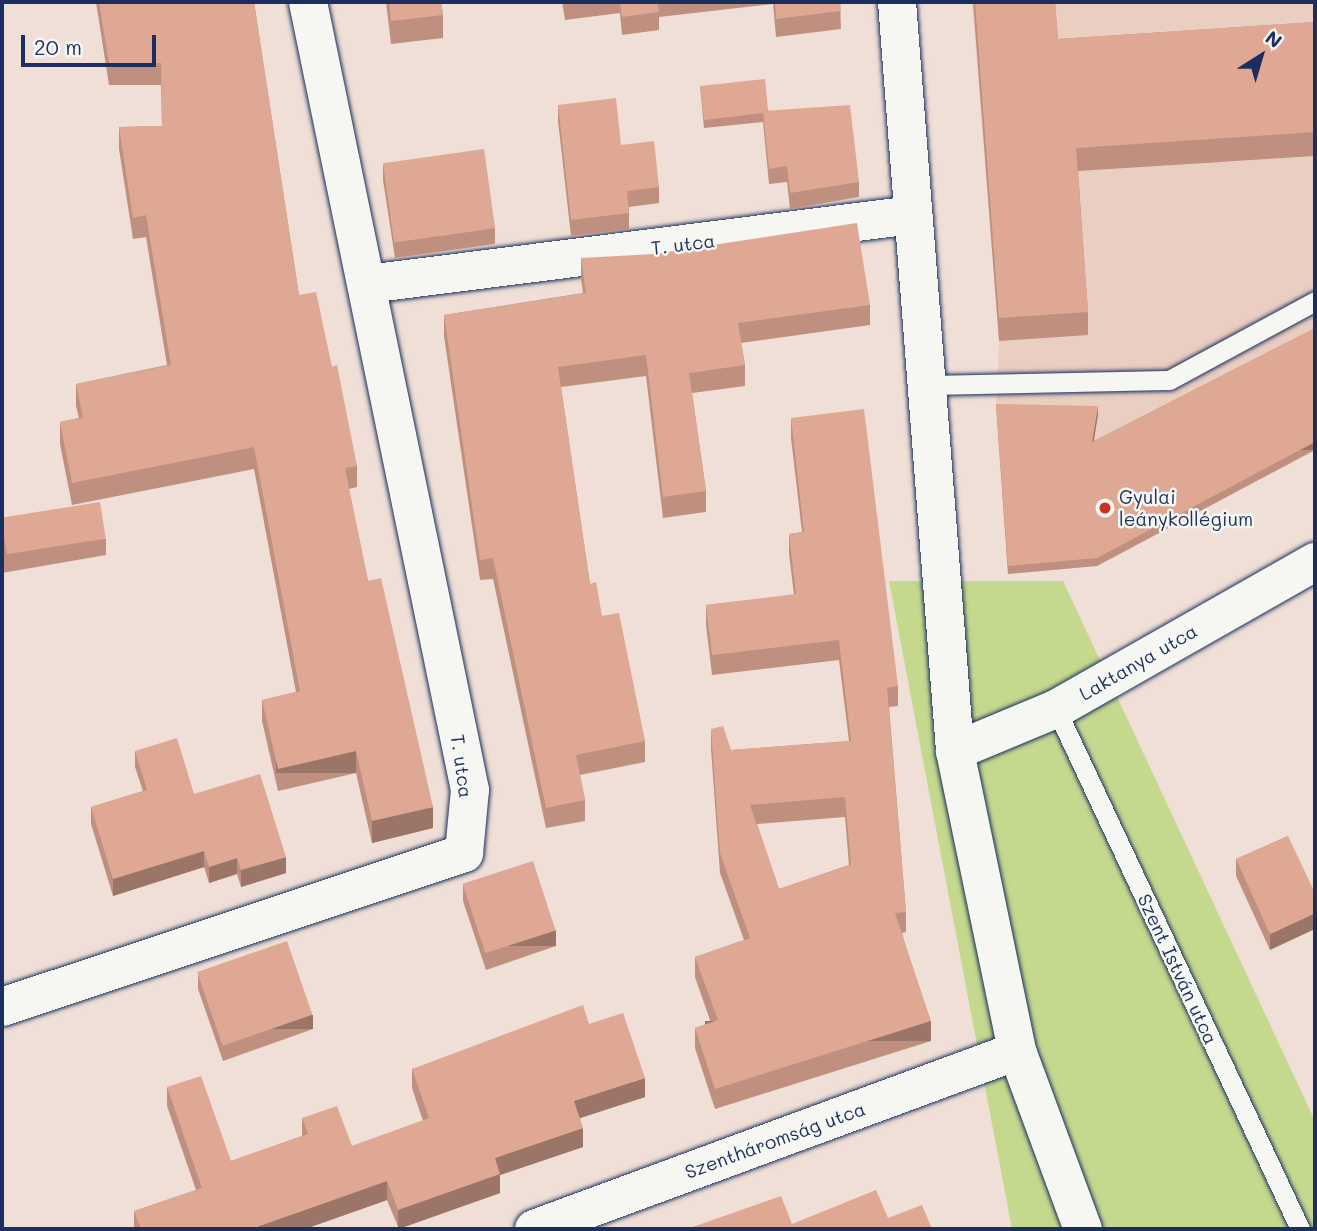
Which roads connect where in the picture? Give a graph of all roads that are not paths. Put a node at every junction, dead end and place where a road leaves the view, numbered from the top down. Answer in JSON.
{"nodes":[{"id":1,"x":308,"y":2,"type":"edge"},
{"id":2,"x":897,"y":2,"type":"edge"},
{"id":3,"x":914,"y":215,"type":"junction"},
{"id":4,"x":368,"y":284,"type":"junction"},
{"id":5,"x":1315,"y":301,"type":"edge"},
{"id":6,"x":928,"y":385,"type":"junction"},
{"id":7,"x":1315,"y":562,"type":"edge"},
{"id":8,"x":1056,"y":709,"type":"junction"},
{"id":9,"x":955,"y":751,"type":"junction"},
{"id":10,"x":2,"y":1007,"type":"edge"},
{"id":11,"x":1017,"y":1051,"type":"junction"},
{"id":12,"x":534,"y":1229,"type":"edge"},
{"id":13,"x":1083,"y":1229,"type":"edge"},
{"id":14,"x":1300,"y":1229,"type":"edge"}],
"edges":[{"from":1,"to":4,"type":"street","name":"T. utca"},
{"from":2,"to":3,"type":"street"},
{"from":3,"to":4,"type":"street","name":"T. utca"},
{"from":3,"to":6,"type":"street"},
{"from":4,"to":10,"type":"street","name":"T. utca"},
{"from":5,"to":6,"type":"lane"},
{"from":6,"to":9,"type":"street"},
{"from":7,"to":8,"type":"street","name":"Laktanya utca"},
{"from":8,"to":9,"type":"street","name":"Laktanya utca"},
{"from":8,"to":14,"type":"lane","name":"Szent István utca"},
{"from":9,"to":11,"type":"street"},
{"from":11,"to":12,"type":"street","name":"Szentháromság utca"},
{"from":11,"to":13,"type":"street"}]}
